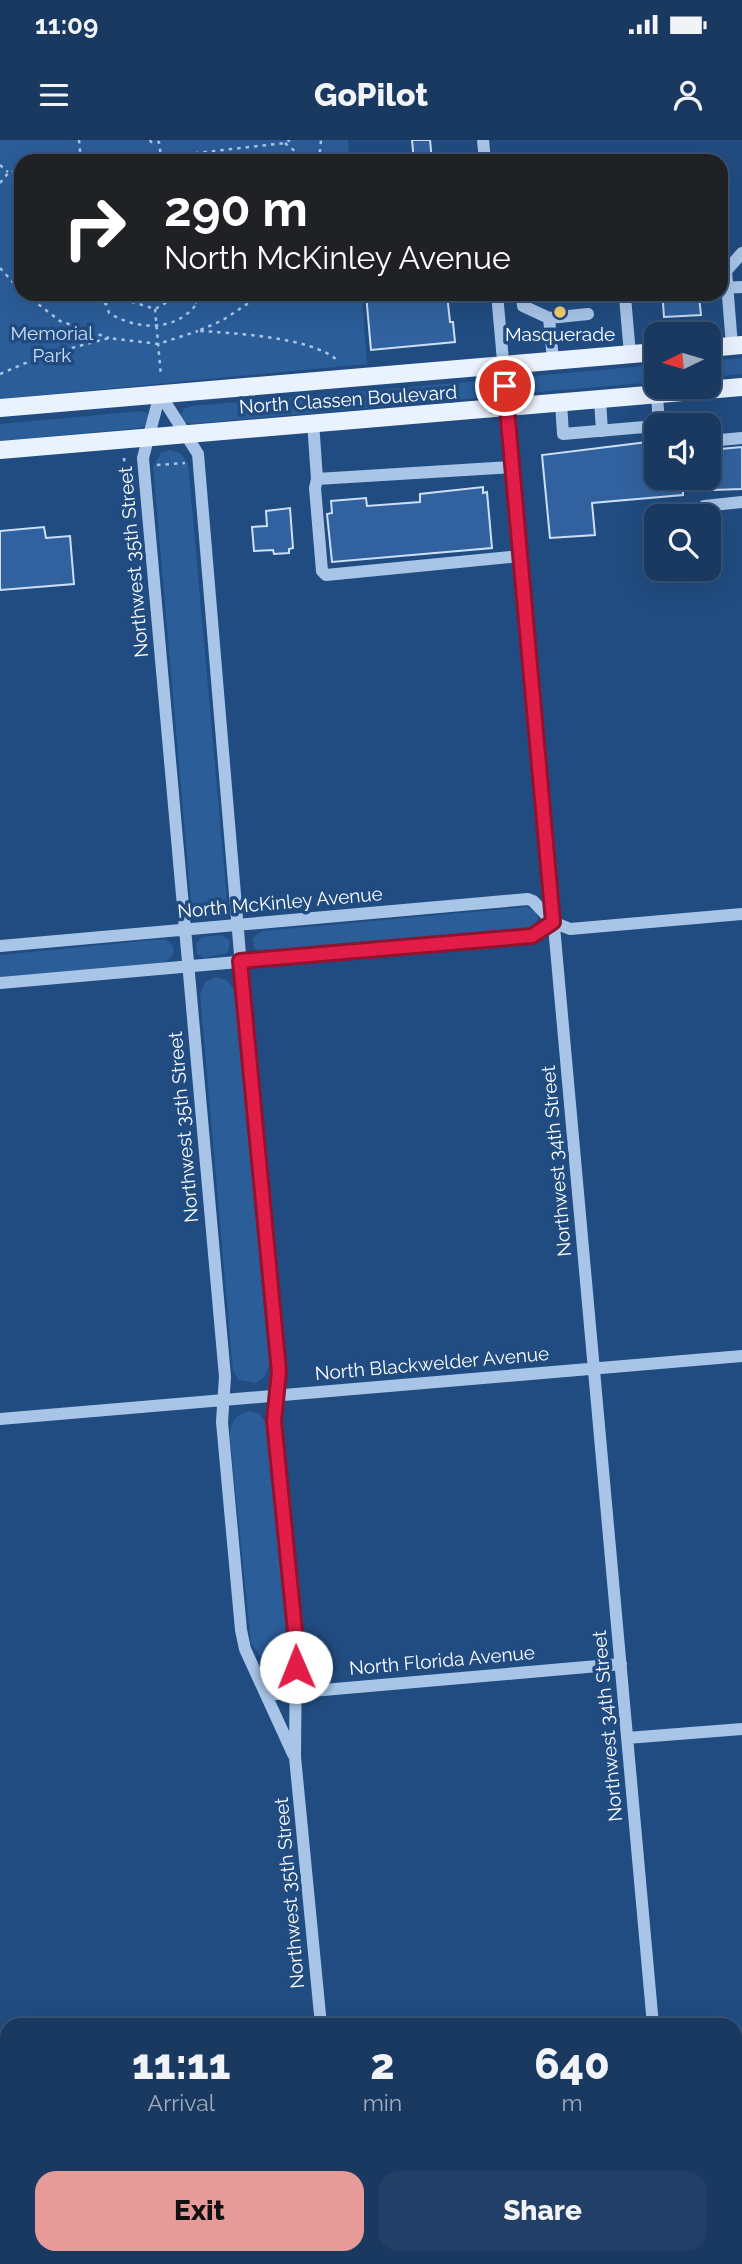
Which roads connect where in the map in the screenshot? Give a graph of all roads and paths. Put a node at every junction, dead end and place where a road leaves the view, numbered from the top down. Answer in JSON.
{"nodes":[{"id":1,"x":150,"y":140,"type":"edge"},
{"id":2,"x":290,"y":140,"type":"edge"},
{"id":3,"x":285,"y":143,"type":"junction"},
{"id":4,"x":160,"y":154,"type":"edge"},
{"id":5,"x":187,"y":154,"type":"edge"},
{"id":6,"x":298,"y":154,"type":"edge"},
{"id":7,"x":0,"y":165,"type":"edge"},
{"id":8,"x":14,"y":171,"type":"edge"},
{"id":9,"x":9,"y":172,"type":"junction"},
{"id":10,"x":0,"y":183,"type":"edge"},
{"id":11,"x":742,"y":253,"type":"edge"},
{"id":12,"x":0,"y":268,"type":"edge"},
{"id":13,"x":728,"y":269,"type":"edge"},
{"id":14,"x":14,"y":282,"type":"edge"},
{"id":15,"x":35,"y":301,"type":"edge"},
{"id":16,"x":104,"y":301,"type":"edge"},
{"id":17,"x":110,"y":301,"type":"edge"},
{"id":18,"x":133,"y":301,"type":"edge"},
{"id":19,"x":170,"y":301,"type":"edge"},
{"id":20,"x":194,"y":301,"type":"edge"},
{"id":21,"x":252,"y":301,"type":"edge"},
{"id":22,"x":498,"y":301,"type":"edge"},
{"id":23,"x":523,"y":301,"type":"edge"},
{"id":24,"x":625,"y":301,"type":"edge"},
{"id":25,"x":727,"y":301,"type":"edge"},
{"id":26,"x":197,"y":303,"type":"joint"},
{"id":27,"x":104,"y":304,"type":"junction"},
{"id":28,"x":155,"y":309,"type":"junction"},
{"id":29,"x":588,"y":314,"type":"dead end"},
{"id":30,"x":549,"y":318,"type":"junction"},
{"id":31,"x":157,"y":327,"type":"junction"},
{"id":32,"x":198,"y":331,"type":"junction"},
{"id":33,"x":109,"y":338,"type":"junction"},
{"id":34,"x":158,"y":344,"type":"junction"},
{"id":35,"x":737,"y":345,"type":"edge"},
{"id":36,"x":644,"y":353,"type":"edge"},
{"id":37,"x":630,"y":354,"type":"junction"},
{"id":38,"x":337,"y":360,"type":"dead end"},
{"id":39,"x":553,"y":360,"type":"junction"},
{"id":40,"x":503,"y":364,"type":"junction"},
{"id":41,"x":0,"y":374,"type":"edge"},
{"id":42,"x":161,"y":376,"type":"dead end"},
{"id":43,"x":742,"y":387,"type":"edge"},
{"id":44,"x":721,"y":389,"type":"edge"},
{"id":45,"x":160,"y":394,"type":"junction"},
{"id":46,"x":644,"y":396,"type":"edge"},
{"id":47,"x":600,"y":400,"type":"junction"},
{"id":48,"x":561,"y":403,"type":"junction"},
{"id":49,"x":0,"y":408,"type":"edge"},
{"id":50,"x":507,"y":408,"type":"junction"},
{"id":51,"x":313,"y":422,"type":"junction"},
{"id":52,"x":644,"y":427,"type":"edge"},
{"id":53,"x":602,"y":431,"type":"junction"},
{"id":54,"x":186,"y":433,"type":"junction"},
{"id":55,"x":149,"y":436,"type":"junction"},
{"id":56,"x":742,"y":438,"type":"edge"},
{"id":57,"x":721,"y":440,"type":"edge"},
{"id":58,"x":0,"y":450,"type":"edge"},
{"id":59,"x":124,"y":458,"type":"dead end"},
{"id":60,"x":186,"y":463,"type":"dead end"},
{"id":61,"x":154,"y":465,"type":"dead end"},
{"id":62,"x":512,"y":467,"type":"junction"},
{"id":63,"x":125,"y":468,"type":"dead end"},
{"id":64,"x":317,"y":479,"type":"junction"},
{"id":65,"x":742,"y":502,"type":"edge"},
{"id":66,"x":721,"y":504,"type":"edge"},
{"id":67,"x":520,"y":556,"type":"junction"},
{"id":68,"x":742,"y":914,"type":"edge"},
{"id":69,"x":553,"y":922,"type":"junction"},
{"id":70,"x":237,"y":926,"type":"junction"},
{"id":71,"x":185,"y":929,"type":"junction"},
{"id":72,"x":0,"y":946,"type":"edge"},
{"id":73,"x":240,"y":961,"type":"junction"},
{"id":74,"x":188,"y":967,"type":"junction"},
{"id":75,"x":0,"y":984,"type":"edge"},
{"id":76,"x":742,"y":1356,"type":"edge"},
{"id":77,"x":594,"y":1368,"type":"junction"},
{"id":78,"x":276,"y":1395,"type":"junction"},
{"id":79,"x":224,"y":1400,"type":"junction"},
{"id":80,"x":0,"y":1419,"type":"edge"},
{"id":81,"x":621,"y":1664,"type":"junction"},
{"id":82,"x":295,"y":1692,"type":"junction"},
{"id":83,"x":266,"y":1695,"type":"junction"},
{"id":84,"x":742,"y":1729,"type":"edge"},
{"id":85,"x":627,"y":1738,"type":"junction"},
{"id":86,"x":295,"y":1757,"type":"junction"},
{"id":87,"x":320,"y":2018,"type":"edge"},
{"id":88,"x":652,"y":2018,"type":"edge"}],
"edges":[{"from":1,"to":4,"type":"path"},
{"from":2,"to":3,"type":"path"},
{"from":3,"to":5,"type":"path"},
{"from":3,"to":6,"type":"path"},
{"from":7,"to":9,"type":"path"},
{"from":8,"to":9,"type":"path"},
{"from":9,"to":10,"type":"path"},
{"from":11,"to":13,"type":"street"},
{"from":12,"to":14,"type":"path"},
{"from":15,"to":33,"type":"path"},
{"from":16,"to":27,"type":"path"},
{"from":17,"to":27,"type":"path"},
{"from":18,"to":28,"type":"path"},
{"from":19,"to":28,"type":"path"},
{"from":20,"to":26,"type":"path"},
{"from":21,"to":32,"type":"path"},
{"from":22,"to":40,"type":"street","name":"Northwest 34th Street"},
{"from":23,"to":30,"type":"street"},
{"from":24,"to":37,"type":"street"},
{"from":25,"to":35,"type":"street"},
{"from":26,"to":31,"type":"path"},
{"from":27,"to":31,"type":"path"},
{"from":28,"to":31,"type":"path"},
{"from":29,"to":30,"type":"street"},
{"from":30,"to":39,"type":"street"},
{"from":31,"to":34,"type":"path"},
{"from":32,"to":34,"type":"path"},
{"from":32,"to":38,"type":"path"},
{"from":33,"to":34,"type":"path"},
{"from":33,"to":41,"type":"path"},
{"from":34,"to":42,"type":"path"},
{"from":36,"to":37,"type":"main road","name":"North Classen Boulevard"},
{"from":37,"to":39,"type":"main road","name":"North Classen Boulevard"},
{"from":39,"to":40,"type":"main road","name":"North Classen Boulevard"},
{"from":40,"to":45,"type":"main road","name":"North Classen Boulevard"},
{"from":40,"to":50,"type":"street","name":"Northwest 34th Street"},
{"from":43,"to":44,"type":"main road","name":"North Classen Boulevard"},
{"from":45,"to":49,"type":"main road","name":"North Classen Boulevard"},
{"from":45,"to":54,"type":"street","name":"Northwest 35th Street"},
{"from":45,"to":55,"type":"street","name":"Northwest 35th Street"},
{"from":46,"to":47,"type":"main road","name":"North Classen Boulevard"},
{"from":47,"to":48,"type":"main road","name":"North Classen Boulevard"},
{"from":47,"to":53,"type":"street"},
{"from":48,"to":50,"type":"main road","name":"North Classen Boulevard"},
{"from":48,"to":53,"type":"street"},
{"from":50,"to":51,"type":"main road","name":"North Classen Boulevard"},
{"from":50,"to":62,"type":"street","name":"Northwest 34th Street"},
{"from":51,"to":54,"type":"main road","name":"North Classen Boulevard"},
{"from":51,"to":64,"type":"street"},
{"from":52,"to":53,"type":"street"},
{"from":54,"to":55,"type":"main road","name":"North Classen Boulevard"},
{"from":54,"to":70,"type":"street","name":"Northwest 35th Street"},
{"from":55,"to":58,"type":"main road","name":"North Classen Boulevard"},
{"from":55,"to":71,"type":"street","name":"Northwest 35th Street"},
{"from":56,"to":57,"type":"street"},
{"from":59,"to":63,"type":"path"},
{"from":60,"to":61,"type":"path"},
{"from":62,"to":64,"type":"street"},
{"from":62,"to":67,"type":"street","name":"Northwest 34th Street"},
{"from":64,"to":67,"type":"street"},
{"from":65,"to":66,"type":"street"},
{"from":67,"to":69,"type":"street","name":"Northwest 34th Street"},
{"from":68,"to":69,"type":"street"},
{"from":69,"to":70,"type":"street","name":"North McKinley Avenue"},
{"from":69,"to":73,"type":"street"},
{"from":69,"to":77,"type":"street","name":"Northwest 34th Street"},
{"from":70,"to":71,"type":"street","name":"North McKinley Avenue"},
{"from":70,"to":73,"type":"street","name":"Northwest 35th Street"},
{"from":71,"to":72,"type":"street","name":"North McKinley Avenue"},
{"from":71,"to":74,"type":"street","name":"Northwest 35th Street"},
{"from":73,"to":74,"type":"street"},
{"from":73,"to":78,"type":"street","name":"Northwest 35th Street"},
{"from":74,"to":75,"type":"street"},
{"from":74,"to":79,"type":"street","name":"Northwest 35th Street"},
{"from":76,"to":77,"type":"street","name":"North Blackwelder Avenue"},
{"from":77,"to":78,"type":"street","name":"North Blackwelder Avenue"},
{"from":77,"to":81,"type":"street","name":"Northwest 34th Street"},
{"from":78,"to":79,"type":"street","name":"North Blackwelder Avenue"},
{"from":78,"to":82,"type":"street","name":"Northwest 35th Street"},
{"from":79,"to":80,"type":"street","name":"North Blackwelder Avenue"},
{"from":79,"to":83,"type":"street","name":"Northwest 35th Street"},
{"from":81,"to":82,"type":"street","name":"North Florida Avenue"},
{"from":81,"to":85,"type":"street","name":"Northwest 34th Street"},
{"from":82,"to":83,"type":"street","name":"North Florida Avenue"},
{"from":82,"to":86,"type":"street","name":"Northwest 35th Street"},
{"from":83,"to":86,"type":"street","name":"Northwest 35th Street"},
{"from":84,"to":85,"type":"street"},
{"from":85,"to":88,"type":"street","name":"Northwest 34th Street"},
{"from":86,"to":87,"type":"street","name":"Northwest 35th Street"}]}
